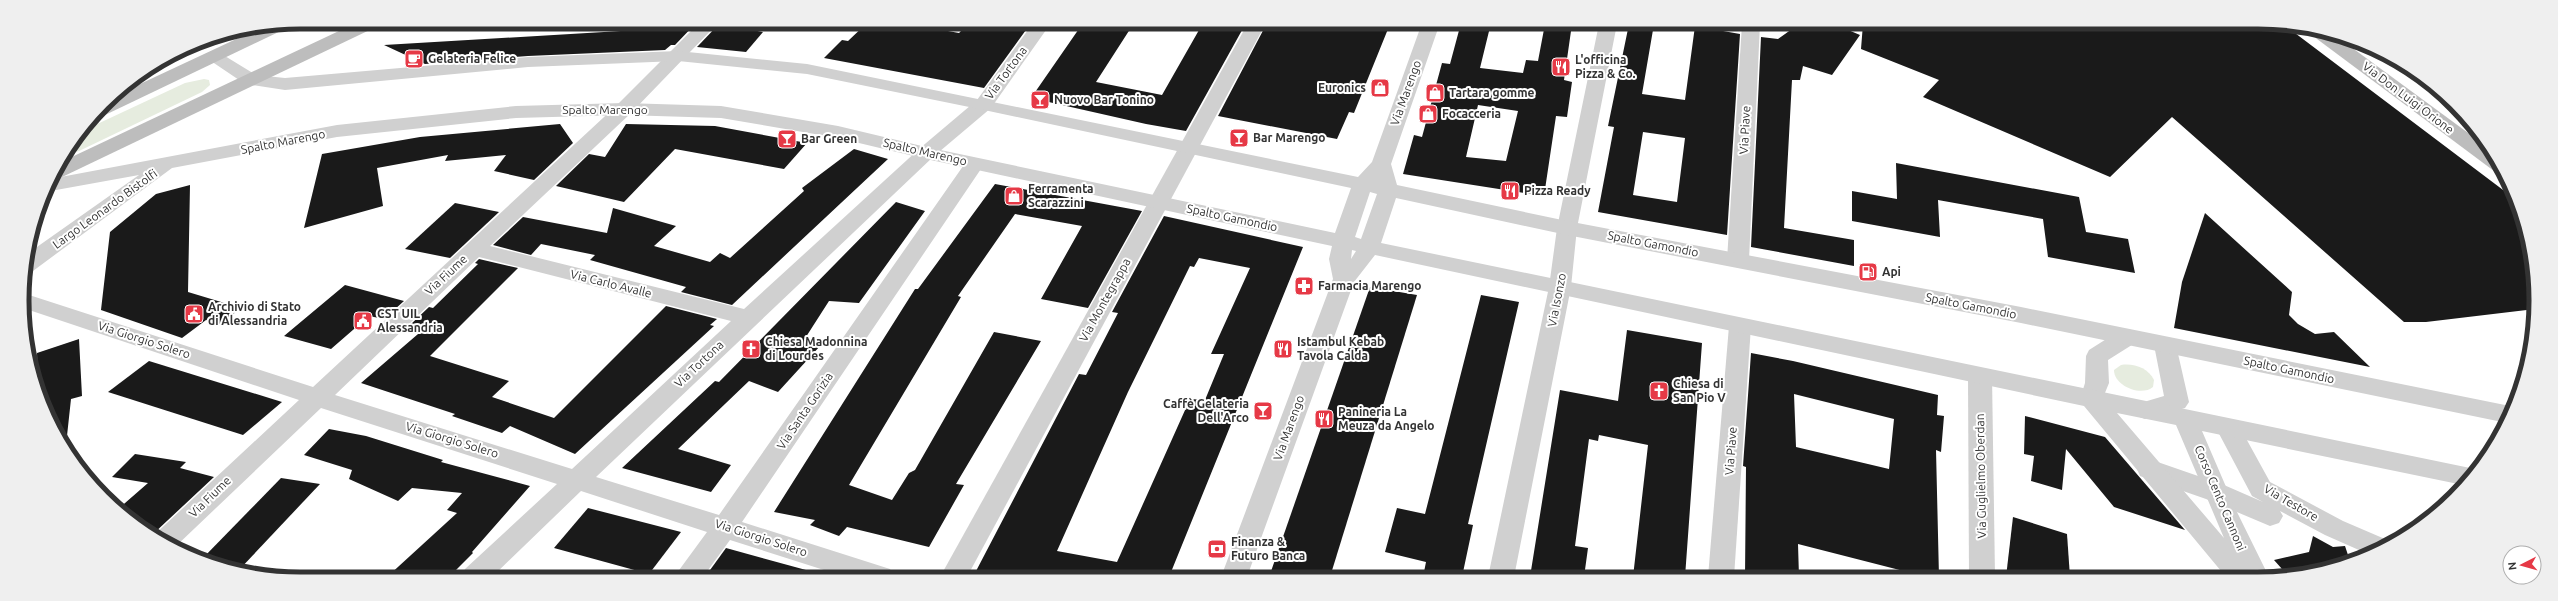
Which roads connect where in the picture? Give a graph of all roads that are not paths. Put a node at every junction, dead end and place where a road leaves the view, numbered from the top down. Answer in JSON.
{"nodes":[{"id":1,"x":357,"y":29,"type":"edge"},
{"id":2,"x":703,"y":29,"type":"edge"},
{"id":3,"x":1038,"y":29,"type":"edge"},
{"id":4,"x":1254,"y":29,"type":"edge"},
{"id":5,"x":1429,"y":29,"type":"edge"},
{"id":6,"x":1607,"y":29,"type":"edge"},
{"id":7,"x":1751,"y":29,"type":"edge"},
{"id":8,"x":267,"y":31,"type":"edge"},
{"id":9,"x":2327,"y":38,"type":"edge"},
{"id":10,"x":214,"y":56,"type":"junction"},
{"id":11,"x":678,"y":56,"type":"junction"},
{"id":12,"x":251,"y":80,"type":"junction"},
{"id":13,"x":114,"y":103,"type":"edge"},
{"id":14,"x":984,"y":104,"type":"junction"},
{"id":15,"x":624,"y":109,"type":"junction"},
{"id":16,"x":1189,"y":148,"type":"junction"},
{"id":17,"x":926,"y":153,"type":"junction"},
{"id":18,"x":2488,"y":157,"type":"edge"},
{"id":19,"x":975,"y":163,"type":"junction"},
{"id":20,"x":1381,"y":164,"type":"junction"},
{"id":21,"x":165,"y":165,"type":"junction"},
{"id":22,"x":63,"y":169,"type":"edge"},
{"id":23,"x":55,"y":185,"type":"edge"},
{"id":24,"x":1362,"y":185,"type":"junction"},
{"id":25,"x":1388,"y":190,"type":"junction"},
{"id":26,"x":1159,"y":203,"type":"junction"},
{"id":27,"x":1568,"y":228,"type":"junction"},
{"id":28,"x":1342,"y":241,"type":"junction"},
{"id":29,"x":1369,"y":247,"type":"junction"},
{"id":30,"x":473,"y":249,"type":"junction"},
{"id":31,"x":1738,"y":260,"type":"junction"},
{"id":32,"x":32,"y":261,"type":"edge"},
{"id":33,"x":1344,"y":279,"type":"junction"},
{"id":34,"x":1560,"y":287,"type":"junction"},
{"id":35,"x":29,"y":302,"type":"edge"},
{"id":36,"x":748,"y":318,"type":"junction"},
{"id":37,"x":1740,"y":326,"type":"junction"},
{"id":38,"x":2128,"y":337,"type":"junction"},
{"id":39,"x":2165,"y":345,"type":"junction"},
{"id":40,"x":1980,"y":376,"type":"junction"},
{"id":41,"x":315,"y":397,"type":"junction"},
{"id":42,"x":2092,"y":399,"type":"junction"},
{"id":43,"x":2181,"y":411,"type":"junction"},
{"id":44,"x":2504,"y":414,"type":"edge"},
{"id":45,"x":2228,"y":428,"type":"junction"},
{"id":46,"x":2149,"y":469,"type":"junction"},
{"id":47,"x":2465,"y":476,"type":"edge"},
{"id":48,"x":577,"y":479,"type":"junction"},
{"id":49,"x":2216,"y":492,"type":"junction"},
{"id":50,"x":2270,"y":516,"type":"junction"},
{"id":51,"x":726,"y":526,"type":"junction"},
{"id":52,"x":2334,"y":528,"type":"junction"},
{"id":53,"x":2233,"y":531,"type":"junction"},
{"id":54,"x":168,"y":537,"type":"edge"},
{"id":55,"x":2374,"y":546,"type":"edge"},
{"id":56,"x":479,"y":572,"type":"edge"},
{"id":57,"x":691,"y":572,"type":"edge"},
{"id":58,"x":867,"y":572,"type":"edge"},
{"id":59,"x":956,"y":572,"type":"edge"},
{"id":60,"x":1236,"y":572,"type":"edge"},
{"id":61,"x":1502,"y":572,"type":"edge"},
{"id":62,"x":1721,"y":572,"type":"edge"},
{"id":63,"x":1982,"y":572,"type":"edge"},
{"id":64,"x":2238,"y":572,"type":"edge"},
{"id":65,"x":2254,"y":572,"type":"edge"}],
"edges":[{"from":1,"to":12,"type":"main road"},
{"from":2,"to":11,"type":"street","name":"Via Fiume"},
{"from":3,"to":14,"type":"street","name":"Via Tortona"},
{"from":4,"to":16,"type":"street","name":"Via Montegrappa"},
{"from":5,"to":20,"type":"street","name":"Via Marengo"},
{"from":6,"to":27,"type":"street","name":"Via Isonzo"},
{"from":7,"to":31,"type":"street","name":"Via Piave"},
{"from":8,"to":10,"type":"main road"},
{"from":9,"to":18,"type":"main road","name":"Via Don Luigi Orione"},
{"from":10,"to":12,"type":"street"},
{"from":10,"to":13,"type":"main road"},
{"from":11,"to":12,"type":"street"},
{"from":11,"to":14,"type":"street"},
{"from":11,"to":15,"type":"street","name":"Via Fiume"},
{"from":12,"to":22,"type":"main road"},
{"from":14,"to":16,"type":"street"},
{"from":14,"to":17,"type":"street","name":"Via Tortona"},
{"from":15,"to":17,"type":"street","name":"Spalto Marengo"},
{"from":15,"to":21,"type":"street","name":"Spalto Marengo"},
{"from":15,"to":30,"type":"street","name":"Via Fiume"},
{"from":16,"to":24,"type":"street","name":"Spalto Gamondio"},
{"from":16,"to":26,"type":"street","name":"Via Montegrappa"},
{"from":17,"to":19,"type":"street","name":"Spalto Marengo"},
{"from":17,"to":36,"type":"street","name":"Via Tortona"},
{"from":19,"to":26,"type":"street","name":"Spalto Marengo"},
{"from":19,"to":51,"type":"street","name":"Via Santa Gorizia"},
{"from":20,"to":24,"type":"street"},
{"from":20,"to":25,"type":"street"},
{"from":21,"to":23,"type":"street","name":"Spalto Marengo"},
{"from":21,"to":32,"type":"street","name":"Largo Leonardo Bistolfi"},
{"from":24,"to":25,"type":"street","name":"Spalto Gamondio"},
{"from":24,"to":28,"type":"street"},
{"from":25,"to":27,"type":"street","name":"Spalto Gamondio"},
{"from":25,"to":29,"type":"street"},
{"from":26,"to":28,"type":"street","name":"Spalto Gamondio"},
{"from":26,"to":59,"type":"street","name":"Via Montegrappa"},
{"from":27,"to":31,"type":"street","name":"Spalto Gamondio"},
{"from":27,"to":34,"type":"street","name":"Via Isonzo"},
{"from":28,"to":29,"type":"street","name":"Spalto Gamondio"},
{"from":28,"to":33,"type":"street"},
{"from":29,"to":33,"type":"street"},
{"from":29,"to":34,"type":"street","name":"Spalto Gamondio"},
{"from":30,"to":36,"type":"street","name":"Via Carlo Avalle"},
{"from":30,"to":41,"type":"street","name":"Via Fiume"},
{"from":31,"to":38,"type":"street","name":"Spalto Gamondio"},
{"from":33,"to":60,"type":"street","name":"Via Marengo"},
{"from":34,"to":37,"type":"street"},
{"from":34,"to":61,"type":"street","name":"Via Isonzo"},
{"from":35,"to":41,"type":"street","name":"Via Giorgio Solero"},
{"from":36,"to":48,"type":"street","name":"Via Tortona"},
{"from":37,"to":40,"type":"street"},
{"from":37,"to":62,"type":"street","name":"Via Piave"},
{"from":38,"to":39,"type":"street","name":"Spalto Gamondio"},
{"from":38,"to":42,"type":"street"},
{"from":39,"to":43,"type":"street","name":"Corso Cento Cannoni"},
{"from":39,"to":44,"type":"street","name":"Spalto Gamondio"},
{"from":40,"to":42,"type":"street"},
{"from":40,"to":63,"type":"street","name":"Via Guglielmo Oberdan"},
{"from":41,"to":48,"type":"street","name":"Via Giorgio Solero"},
{"from":41,"to":54,"type":"street","name":"Via Fiume"},
{"from":42,"to":43,"type":"street"},
{"from":42,"to":46,"type":"street"},
{"from":43,"to":45,"type":"street"},
{"from":43,"to":49,"type":"street","name":"Corso Cento Cannoni"},
{"from":45,"to":47,"type":"street"},
{"from":45,"to":52,"type":"street","name":"Via Testore"},
{"from":46,"to":49,"type":"street"},
{"from":46,"to":64,"type":"street"},
{"from":48,"to":51,"type":"street","name":"Via Giorgio Solero"},
{"from":48,"to":56,"type":"street","name":"Via Tortona"},
{"from":49,"to":50,"type":"street"},
{"from":49,"to":53,"type":"street","name":"Corso Cento Cannoni"},
{"from":50,"to":52,"type":"street"},
{"from":50,"to":53,"type":"street"},
{"from":51,"to":57,"type":"street","name":"Via Santa Gorizia"},
{"from":51,"to":58,"type":"street","name":"Via Giorgio Solero"},
{"from":52,"to":55,"type":"street","name":"Via Testore"},
{"from":53,"to":65,"type":"street","name":"Corso Cento Cannoni"}]}
